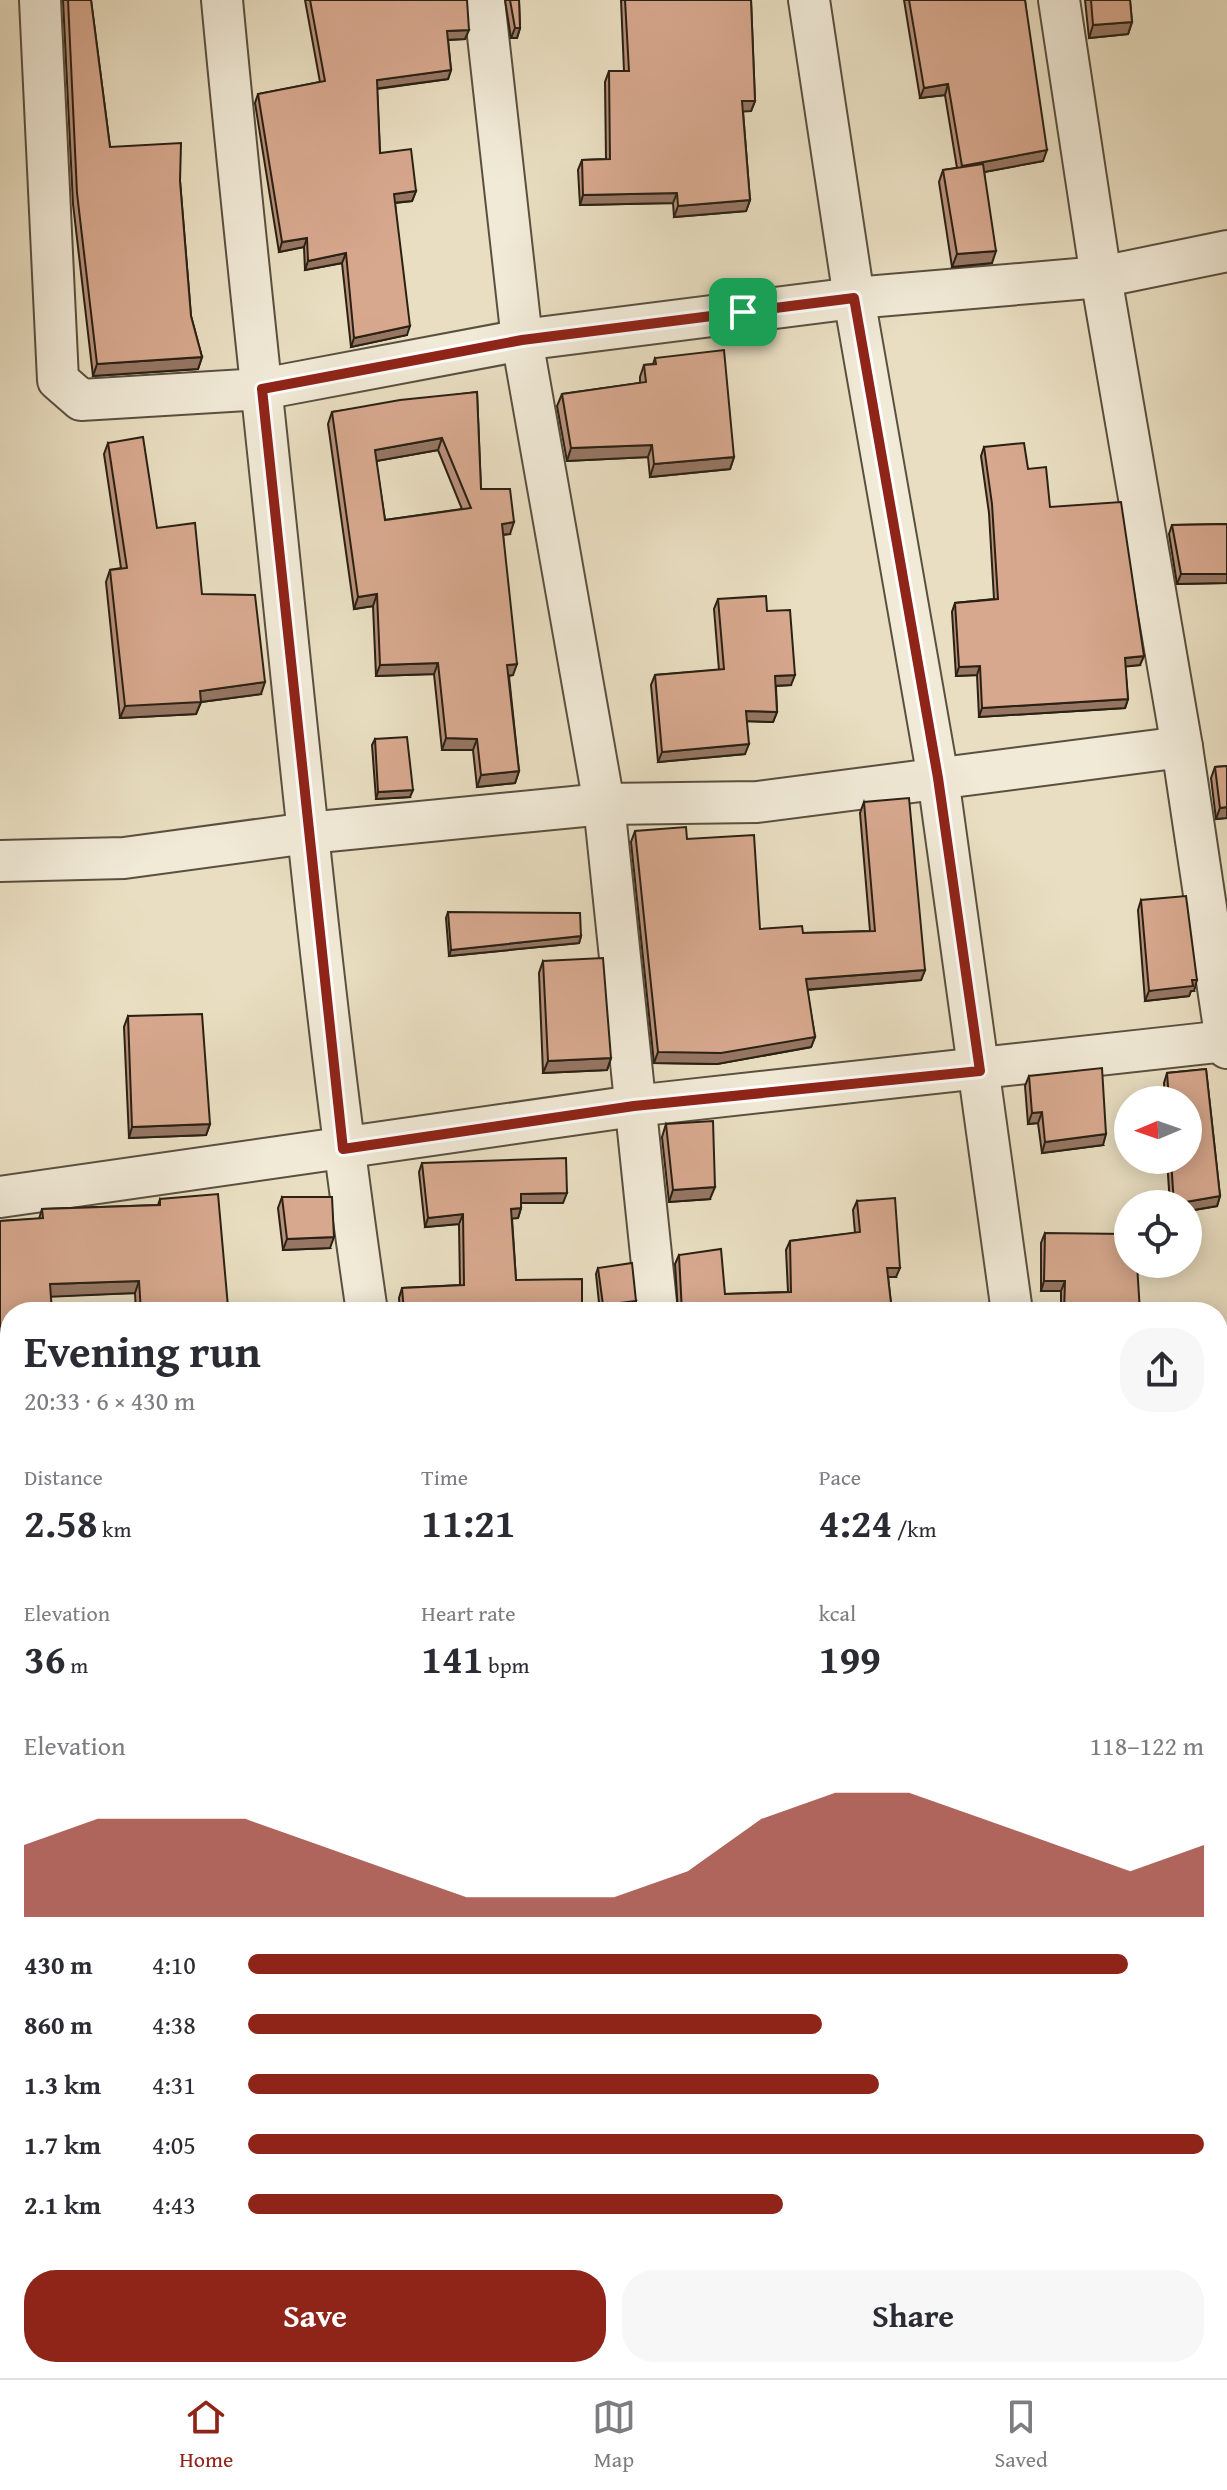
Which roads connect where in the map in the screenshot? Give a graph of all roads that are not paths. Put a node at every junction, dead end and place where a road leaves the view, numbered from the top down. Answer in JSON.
{"nodes":[{"id":1,"x":40,"y":0,"type":"edge"},
{"id":2,"x":222,"y":0,"type":"edge"},
{"id":3,"x":484,"y":0,"type":"edge"},
{"id":4,"x":809,"y":0,"type":"edge"},
{"id":5,"x":1059,"y":0,"type":"edge"},
{"id":6,"x":1227,"y":251,"type":"edge"},
{"id":7,"x":1101,"y":277,"type":"junction"},
{"id":8,"x":854,"y":298,"type":"junction"},
{"id":9,"x":522,"y":340,"type":"junction"},
{"id":10,"x":262,"y":389,"type":"junction"},
{"id":11,"x":1182,"y":747,"type":"junction"},
{"id":12,"x":938,"y":778,"type":"junction"},
{"id":13,"x":604,"y":804,"type":"junction"},
{"id":14,"x":308,"y":833,"type":"junction"},
{"id":15,"x":0,"y":861,"type":"edge"},
{"id":16,"x":1226,"y":1041,"type":"edge"},
{"id":17,"x":1227,"y":1048,"type":"edge"},
{"id":18,"x":980,"y":1071,"type":"junction"},
{"id":19,"x":634,"y":1106,"type":"junction"},
{"id":20,"x":343,"y":1149,"type":"junction"},
{"id":21,"x":0,"y":1197,"type":"edge"},
{"id":22,"x":366,"y":1302,"type":"edge"},
{"id":23,"x":656,"y":1302,"type":"edge"},
{"id":24,"x":1011,"y":1302,"type":"edge"}],
"edges":[{"from":1,"to":10,"type":"street"},
{"from":2,"to":10,"type":"street"},
{"from":3,"to":9,"type":"street"},
{"from":4,"to":8,"type":"street"},
{"from":5,"to":7,"type":"street"},
{"from":6,"to":7,"type":"street"},
{"from":7,"to":8,"type":"street"},
{"from":7,"to":11,"type":"street"},
{"from":8,"to":9,"type":"street"},
{"from":8,"to":12,"type":"street"},
{"from":9,"to":10,"type":"street"},
{"from":9,"to":13,"type":"street"},
{"from":10,"to":14,"type":"street"},
{"from":11,"to":12,"type":"street"},
{"from":11,"to":16,"type":"street"},
{"from":12,"to":13,"type":"street"},
{"from":12,"to":18,"type":"street"},
{"from":13,"to":14,"type":"street"},
{"from":13,"to":19,"type":"street"},
{"from":14,"to":15,"type":"street"},
{"from":14,"to":20,"type":"street"},
{"from":16,"to":17,"type":"street"},
{"from":16,"to":18,"type":"street"},
{"from":18,"to":19,"type":"street"},
{"from":18,"to":24,"type":"street"},
{"from":19,"to":20,"type":"street"},
{"from":19,"to":23,"type":"street"},
{"from":20,"to":21,"type":"street"},
{"from":20,"to":22,"type":"street"}]}
